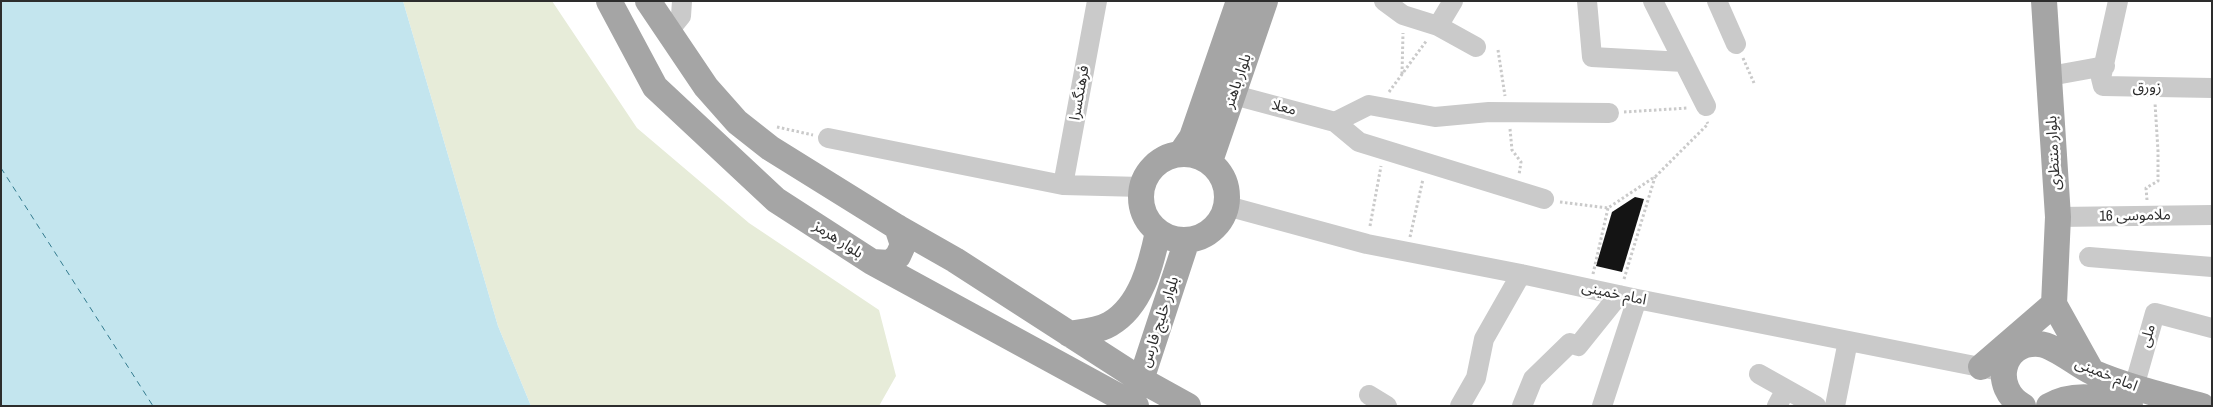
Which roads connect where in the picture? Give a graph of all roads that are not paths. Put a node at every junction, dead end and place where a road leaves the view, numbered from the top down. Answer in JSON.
{"nodes":[{"id":1,"x":609,"y":1,"type":"edge"},
{"id":2,"x":648,"y":1,"type":"edge"},
{"id":3,"x":682,"y":1,"type":"edge"},
{"id":4,"x":1096,"y":1,"type":"edge"},
{"id":5,"x":1239,"y":1,"type":"edge"},
{"id":6,"x":1266,"y":1,"type":"edge"},
{"id":7,"x":1384,"y":1,"type":"edge"},
{"id":8,"x":1453,"y":1,"type":"edge"},
{"id":9,"x":1587,"y":1,"type":"edge"},
{"id":10,"x":1653,"y":1,"type":"edge"},
{"id":11,"x":1717,"y":1,"type":"edge"},
{"id":12,"x":2044,"y":1,"type":"edge"},
{"id":13,"x":2118,"y":1,"type":"edge"},
{"id":14,"x":1404,"y":8,"type":"edge"},
{"id":15,"x":1438,"y":26,"type":"junction"},
{"id":16,"x":668,"y":32,"type":"junction"},
{"id":17,"x":1736,"y":44,"type":"road end"},
{"id":18,"x":1476,"y":47,"type":"dead end"},
{"id":19,"x":1684,"y":62,"type":"junction"},
{"id":20,"x":2105,"y":66,"type":"junction"},
{"id":21,"x":2050,"y":76,"type":"junction"},
{"id":22,"x":2212,"y":88,"type":"edge"},
{"id":23,"x":1234,"y":95,"type":"junction"},
{"id":24,"x":1706,"y":106,"type":"road end"},
{"id":25,"x":1609,"y":113,"type":"road end"},
{"id":26,"x":1335,"y":122,"type":"junction"},
{"id":27,"x":828,"y":138,"type":"dead end"},
{"id":28,"x":1181,"y":153,"type":"junction"},
{"id":29,"x":1210,"y":161,"type":"junction"},
{"id":30,"x":1062,"y":185,"type":"junction"},
{"id":31,"x":1142,"y":187,"type":"junction"},
{"id":32,"x":1544,"y":199,"type":"road end"},
{"id":33,"x":1227,"y":206,"type":"junction"},
{"id":34,"x":2212,"y":215,"type":"edge"},
{"id":35,"x":2058,"y":217,"type":"junction"},
{"id":36,"x":897,"y":228,"type":"junction"},
{"id":37,"x":1158,"y":232,"type":"junction"},
{"id":38,"x":1187,"y":240,"type":"junction"},
{"id":39,"x":2089,"y":257,"type":"dead end"},
{"id":40,"x":956,"y":260,"type":"junction"},
{"id":41,"x":872,"y":262,"type":"junction"},
{"id":42,"x":2212,"y":267,"type":"edge"},
{"id":43,"x":1521,"y":274,"type":"junction"},
{"id":44,"x":933,"y":297,"type":"junction"},
{"id":45,"x":1628,"y":297,"type":"junction"},
{"id":46,"x":2054,"y":304,"type":"junction"},
{"id":47,"x":2212,"y":328,"type":"edge"},
{"id":48,"x":1069,"y":334,"type":"junction"},
{"id":49,"x":1848,"y":341,"type":"junction"},
{"id":50,"x":1992,"y":370,"type":"junction"},
{"id":51,"x":2092,"y":372,"type":"junction"},
{"id":52,"x":1759,"y":374,"type":"dead end"},
{"id":53,"x":1369,"y":395,"type":"dead end"},
{"id":54,"x":2132,"y":396,"type":"edge"},
{"id":55,"x":1136,"y":397,"type":"edge"},
{"id":56,"x":1781,"y":397,"type":"edge"},
{"id":57,"x":2059,"y":402,"type":"edge"},
{"id":58,"x":1188,"y":406,"type":"edge"},
{"id":59,"x":1387,"y":406,"type":"edge"},
{"id":60,"x":1460,"y":406,"type":"edge"},
{"id":61,"x":1522,"y":406,"type":"edge"},
{"id":62,"x":1602,"y":406,"type":"edge"},
{"id":63,"x":1816,"y":406,"type":"edge"},
{"id":64,"x":1835,"y":406,"type":"edge"},
{"id":65,"x":2023,"y":406,"type":"edge"},
{"id":66,"x":2202,"y":406,"type":"edge"}],
"edges":[{"from":1,"to":41,"type":"main road","name":"بلوار هرمز"},
{"from":2,"to":16,"type":"main road"},
{"from":3,"to":16,"type":"street"},
{"from":4,"to":30,"type":"street","name":"فرهنگسرا"},
{"from":5,"to":28,"type":"main road","name":"بلوار باهنر"},
{"from":6,"to":23,"type":"main road","name":"بلوار باهنر"},
{"from":7,"to":14,"type":"street"},
{"from":8,"to":15,"type":"street"},
{"from":9,"to":19,"type":"street"},
{"from":10,"to":19,"type":"street"},
{"from":11,"to":17,"type":"street"},
{"from":12,"to":21,"type":"main road","name":"بلوار منتظری"},
{"from":13,"to":20,"type":"street"},
{"from":14,"to":15,"type":"street"},
{"from":15,"to":18,"type":"street"},
{"from":16,"to":36,"type":"main road"},
{"from":19,"to":24,"type":"street"},
{"from":20,"to":21,"type":"street"},
{"from":20,"to":22,"type":"street","name":"زورق"},
{"from":21,"to":35,"type":"main road","name":"بلوار منتظری"},
{"from":23,"to":26,"type":"street","name":"معلا"},
{"from":23,"to":29,"type":"main road","name":"بلوار باهنر"},
{"from":25,"to":26,"type":"street"},
{"from":26,"to":32,"type":"street"},
{"from":27,"to":30,"type":"street"},
{"from":28,"to":29,"type":"main road"},
{"from":28,"to":31,"type":"main road"},
{"from":29,"to":33,"type":"main road"},
{"from":30,"to":31,"type":"street"},
{"from":31,"to":37,"type":"main road"},
{"from":33,"to":38,"type":"main road"},
{"from":33,"to":43,"type":"street","name":"امام خمینی"},
{"from":34,"to":35,"type":"street","name":"ملاموسی 16"},
{"from":35,"to":46,"type":"main road","name":"بلوار منتظری"},
{"from":36,"to":40,"type":"main road"},
{"from":36,"to":41,"type":"main road"},
{"from":37,"to":38,"type":"main road"},
{"from":37,"to":48,"type":"main road"},
{"from":38,"to":55,"type":"main road","name":"بلوار خلیج فارس"},
{"from":39,"to":42,"type":"street"},
{"from":40,"to":44,"type":"main road"},
{"from":40,"to":48,"type":"main road"},
{"from":41,"to":44,"type":"main road","name":"بلوار هرمز"},
{"from":43,"to":45,"type":"street","name":"امام خمینی"},
{"from":43,"to":60,"type":"street"},
{"from":44,"to":55,"type":"main road","name":"بلوار هرمز"},
{"from":45,"to":49,"type":"street","name":"امام خمینی"},
{"from":45,"to":61,"type":"street"},
{"from":45,"to":62,"type":"street"},
{"from":46,"to":50,"type":"main road"},
{"from":46,"to":51,"type":"main road"},
{"from":47,"to":54,"type":"street","name":"ملی"},
{"from":48,"to":55,"type":"main road"},
{"from":49,"to":50,"type":"street","name":"امام خمینی"},
{"from":49,"to":64,"type":"street"},
{"from":50,"to":51,"type":"main road","name":"امام خمینی"},
{"from":50,"to":65,"type":"main road"},
{"from":51,"to":54,"type":"main road","name":"امام خمینی"},
{"from":52,"to":56,"type":"street"},
{"from":53,"to":59,"type":"street"},
{"from":54,"to":57,"type":"main road","name":"امام خمینی"},
{"from":54,"to":66,"type":"main road","name":"امام خمینی"},
{"from":55,"to":58,"type":"main road","name":"بلوار خلیج فارس"},
{"from":56,"to":63,"type":"street"}]}
